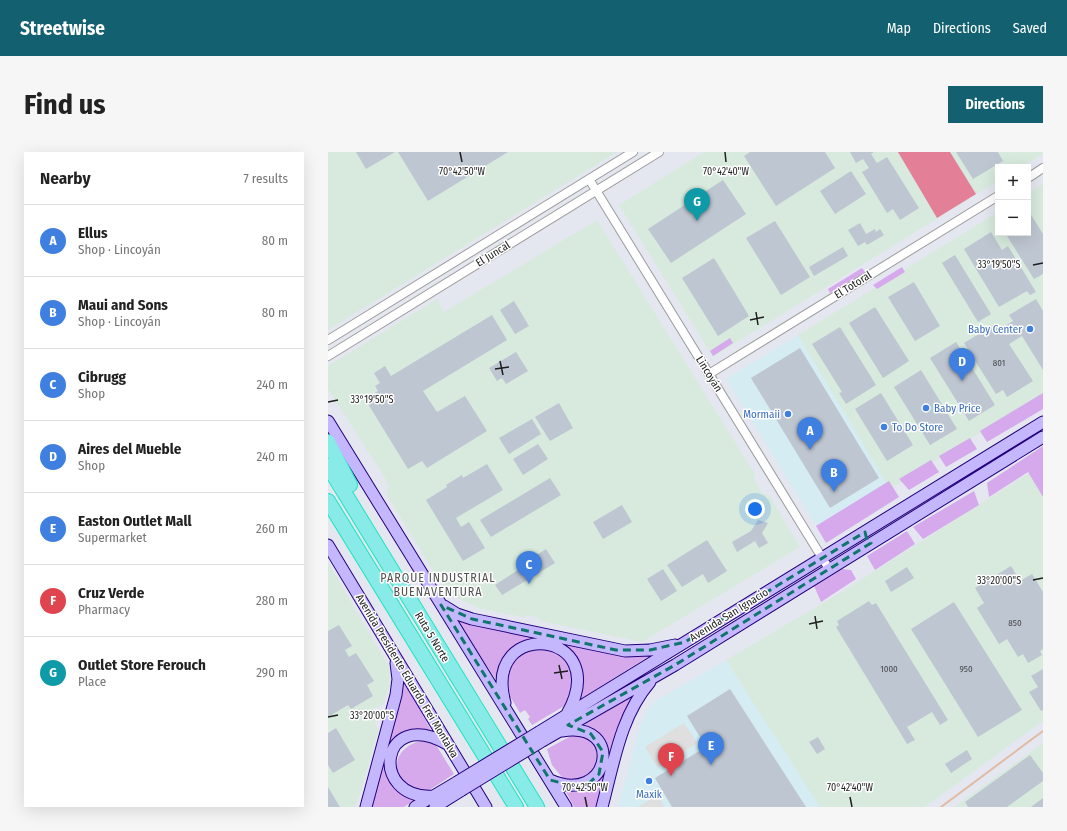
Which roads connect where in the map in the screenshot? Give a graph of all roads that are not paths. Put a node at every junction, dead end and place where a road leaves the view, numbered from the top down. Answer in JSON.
{"nodes":[{"id":1,"x":633,"y":152,"type":"edge"},
{"id":2,"x":659,"y":152,"type":"edge"},
{"id":3,"x":1043,"y":168,"type":"edge"},
{"id":4,"x":1031,"y":176,"type":"edge"},
{"id":5,"x":589,"y":179,"type":"junction"},
{"id":6,"x":596,"y":191,"type":"junction"},
{"id":7,"x":995,"y":198,"type":"edge"},
{"id":8,"x":344,"y":330,"type":"junction"},
{"id":9,"x":328,"y":340,"type":"edge"},
{"id":10,"x":351,"y":342,"type":"junction"},
{"id":11,"x":328,"y":356,"type":"edge"},
{"id":12,"x":709,"y":374,"type":"junction"},
{"id":13,"x":328,"y":421,"type":"edge"},
{"id":14,"x":1043,"y":422,"type":"edge"},
{"id":15,"x":1043,"y":437,"type":"edge"},
{"id":16,"x":328,"y":442,"type":"edge"},
{"id":17,"x":328,"y":466,"type":"edge"},
{"id":18,"x":328,"y":501,"type":"edge"},
{"id":19,"x":328,"y":514,"type":"edge"},
{"id":20,"x":865,"y":532,"type":"junction"},
{"id":21,"x":871,"y":543,"type":"junction"},
{"id":22,"x":328,"y":545,"type":"edge"},
{"id":23,"x":383,"y":556,"type":"junction"},
{"id":24,"x":822,"y":558,"type":"junction"},
{"id":25,"x":829,"y":569,"type":"junction"},
{"id":26,"x":376,"y":579,"type":"junction"},
{"id":27,"x":441,"y":605,"type":"junction"},
{"id":28,"x":685,"y":642,"type":"junction"},
{"id":29,"x":668,"y":653,"type":"junction"},
{"id":30,"x":396,"y":658,"type":"junction"},
{"id":31,"x":675,"y":664,"type":"junction"},
{"id":32,"x":656,"y":676,"type":"junction"},
{"id":33,"x":509,"y":714,"type":"junction"},
{"id":34,"x":567,"y":714,"type":"junction"},
{"id":35,"x":556,"y":733,"type":"junction"},
{"id":36,"x":541,"y":736,"type":"junction"},
{"id":37,"x":447,"y":744,"type":"junction"},
{"id":38,"x":550,"y":780,"type":"junction"},
{"id":39,"x":434,"y":802,"type":"edge"},
{"id":40,"x":366,"y":807,"type":"edge"},
{"id":41,"x":415,"y":807,"type":"edge"},
{"id":42,"x":486,"y":807,"type":"edge"},
{"id":43,"x":516,"y":807,"type":"edge"},
{"id":44,"x":537,"y":807,"type":"edge"},
{"id":45,"x":566,"y":807,"type":"edge"},
{"id":46,"x":602,"y":807,"type":"edge"}],
"edges":[{"from":1,"to":5,"type":"street","name":"El Juncal"},
{"from":2,"to":6,"type":"street","name":"El Juncal"},
{"from":3,"to":4,"type":"street"},
{"from":5,"to":6,"type":"street","name":"Lincoyán"},
{"from":5,"to":8,"type":"street","name":"El Juncal"},
{"from":6,"to":10,"type":"street","name":"El Juncal"},
{"from":6,"to":12,"type":"street","name":"Lincoyán"},
{"from":7,"to":12,"type":"street","name":"El Totoral"},
{"from":8,"to":9,"type":"street","name":"El Juncal"},
{"from":8,"to":10,"type":"street"},
{"from":10,"to":11,"type":"street","name":"El Juncal"},
{"from":12,"to":24,"type":"street","name":"Lincoyán"},
{"from":13,"to":27,"type":"main road"},
{"from":14,"to":20,"type":"main road","name":"Avenida San Ignacio"},
{"from":15,"to":21,"type":"main road","name":"Avenida San Ignacio"},
{"from":16,"to":23,"type":"highway"},
{"from":17,"to":23,"type":"highway","name":"Ruta 5 Norte"},
{"from":18,"to":26,"type":"highway","name":"Ruta 5 Norte"},
{"from":19,"to":26,"type":"highway"},
{"from":20,"to":21,"type":"main road"},
{"from":20,"to":24,"type":"main road","name":"Avenida San Ignacio"},
{"from":21,"to":25,"type":"main road","name":"Avenida San Ignacio"},
{"from":22,"to":30,"type":"main road","name":"Avenida Presidente Eduardo Frei Montalva"},
{"from":23,"to":44,"type":"highway","name":"Ruta 5 Norte"},
{"from":24,"to":25,"type":"street","name":"Lincoyán"},
{"from":24,"to":28,"type":"main road","name":"Avenida San Ignacio"},
{"from":25,"to":31,"type":"main road","name":"Avenida San Ignacio"},
{"from":26,"to":43,"type":"highway","name":"Ruta 5 Norte"},
{"from":27,"to":28,"type":"main road"},
{"from":27,"to":33,"type":"main road"},
{"from":28,"to":29,"type":"main road","name":"Avenida San Ignacio"},
{"from":29,"to":31,"type":"main road"},
{"from":29,"to":34,"type":"main road","name":"Avenida San Ignacio"},
{"from":30,"to":37,"type":"main road","name":"Avenida Presidente Eduardo Frei Montalva"},
{"from":30,"to":40,"type":"main road"},
{"from":31,"to":32,"type":"main road","name":"Avenida San Ignacio"},
{"from":32,"to":35,"type":"main road","name":"Avenida San Ignacio"},
{"from":32,"to":46,"type":"main road"},
{"from":33,"to":34,"type":"main road"},
{"from":33,"to":38,"type":"main road"},
{"from":34,"to":36,"type":"main road","name":"Avenida San Ignacio"},
{"from":35,"to":36,"type":"main road","name":"Avenida San Ignacio"},
{"from":35,"to":38,"type":"main road"},
{"from":36,"to":39,"type":"main road","name":"Avenida San Ignacio","bridge":true},
{"from":37,"to":39,"type":"main road"},
{"from":37,"to":42,"type":"main road","name":"Avenida Presidente Eduardo Frei Montalva"},
{"from":38,"to":45,"type":"main road"},
{"from":39,"to":41,"type":"main road","name":"Avenida San Ignacio"}]}
